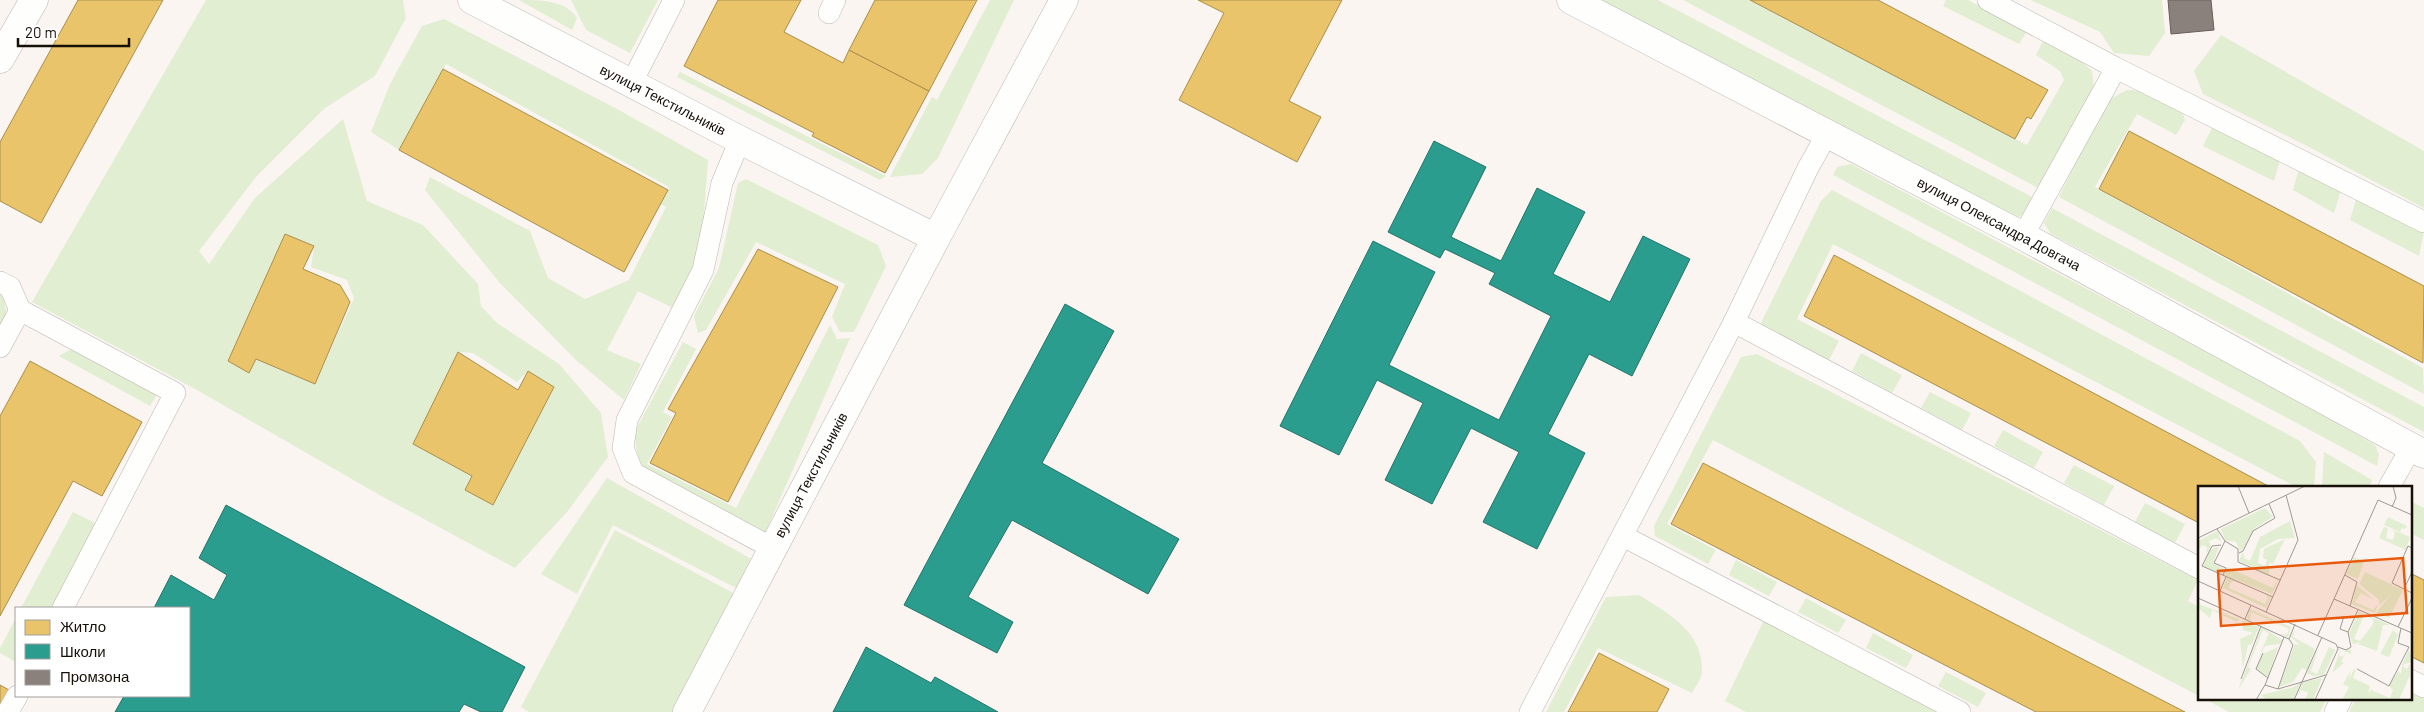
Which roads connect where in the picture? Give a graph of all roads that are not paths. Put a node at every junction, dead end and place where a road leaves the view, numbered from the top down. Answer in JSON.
{"nodes":[{"id":1,"x":34,"y":0,"type":"edge"},
{"id":2,"x":472,"y":0,"type":"edge"},
{"id":3,"x":674,"y":0,"type":"edge"},
{"id":4,"x":1064,"y":0,"type":"edge"},
{"id":5,"x":1571,"y":0,"type":"edge"},
{"id":6,"x":1988,"y":0,"type":"edge"},
{"id":7,"x":0,"y":59,"type":"edge"},
{"id":8,"x":2116,"y":68,"type":"junction"},
{"id":9,"x":630,"y":84,"type":"junction"},
{"id":10,"x":1828,"y":134,"type":"junction"},
{"id":11,"x":740,"y":140,"type":"junction"},
{"id":12,"x":2424,"y":222,"type":"edge"},
{"id":13,"x":2022,"y":236,"type":"junction"},
{"id":14,"x":936,"y":238,"type":"junction"},
{"id":15,"x":0,"y":282,"type":"edge"},
{"id":16,"x":20,"y":310,"type":"junction"},
{"id":17,"x":1734,"y":322,"type":"junction"},
{"id":18,"x":0,"y":347,"type":"edge"},
{"id":19,"x":2418,"y":451,"type":"edge"},
{"id":20,"x":2390,"y":486,"type":"edge"},
{"id":21,"x":1623,"y":536,"type":"junction"},
{"id":22,"x":772,"y":548,"type":"junction"},
{"id":23,"x":2198,"y":567,"type":"edge"},
{"id":24,"x":63,"y":607,"type":"edge"},
{"id":25,"x":2412,"y":681,"type":"edge"},
{"id":26,"x":2424,"y":687,"type":"edge"},
{"id":27,"x":16,"y":697,"type":"edge"},
{"id":28,"x":2341,"y":700,"type":"edge"},
{"id":29,"x":8,"y":712,"type":"edge"},
{"id":30,"x":687,"y":712,"type":"edge"},
{"id":31,"x":1530,"y":712,"type":"edge"},
{"id":32,"x":1960,"y":712,"type":"edge"},
{"id":33,"x":2335,"y":712,"type":"edge"}],
"edges":[{"from":1,"to":7,"type":"street"},
{"from":2,"to":9,"type":"street","name":"вулиця Текстильників"},
{"from":3,"to":9,"type":"lane"},
{"from":4,"to":14,"type":"street","name":"вулиця Текстильників"},
{"from":5,"to":10,"type":"street","name":"вулиця Олександра Довгача"},
{"from":6,"to":8,"type":"lane"},
{"from":8,"to":12,"type":"lane"},
{"from":8,"to":13,"type":"lane"},
{"from":9,"to":11,"type":"street","name":"вулиця Текстильників"},
{"from":10,"to":13,"type":"street","name":"вулиця Олександра Довгача"},
{"from":10,"to":17,"type":"lane"},
{"from":11,"to":14,"type":"street","name":"вулиця Текстильників"},
{"from":11,"to":22,"type":"lane"},
{"from":13,"to":19,"type":"street","name":"вулиця Олександра Довгача"},
{"from":14,"to":22,"type":"street","name":"вулиця Текстильників"},
{"from":15,"to":16,"type":"lane"},
{"from":16,"to":18,"type":"lane"},
{"from":16,"to":24,"type":"lane"},
{"from":17,"to":21,"type":"lane"},
{"from":17,"to":23,"type":"lane"},
{"from":19,"to":20,"type":"lane"},
{"from":21,"to":31,"type":"lane"},
{"from":21,"to":32,"type":"lane"},
{"from":22,"to":30,"type":"street","name":"вулиця Текстильників"},
{"from":25,"to":26,"type":"lane"},
{"from":27,"to":29,"type":"lane"},
{"from":28,"to":33,"type":"lane"}]}
